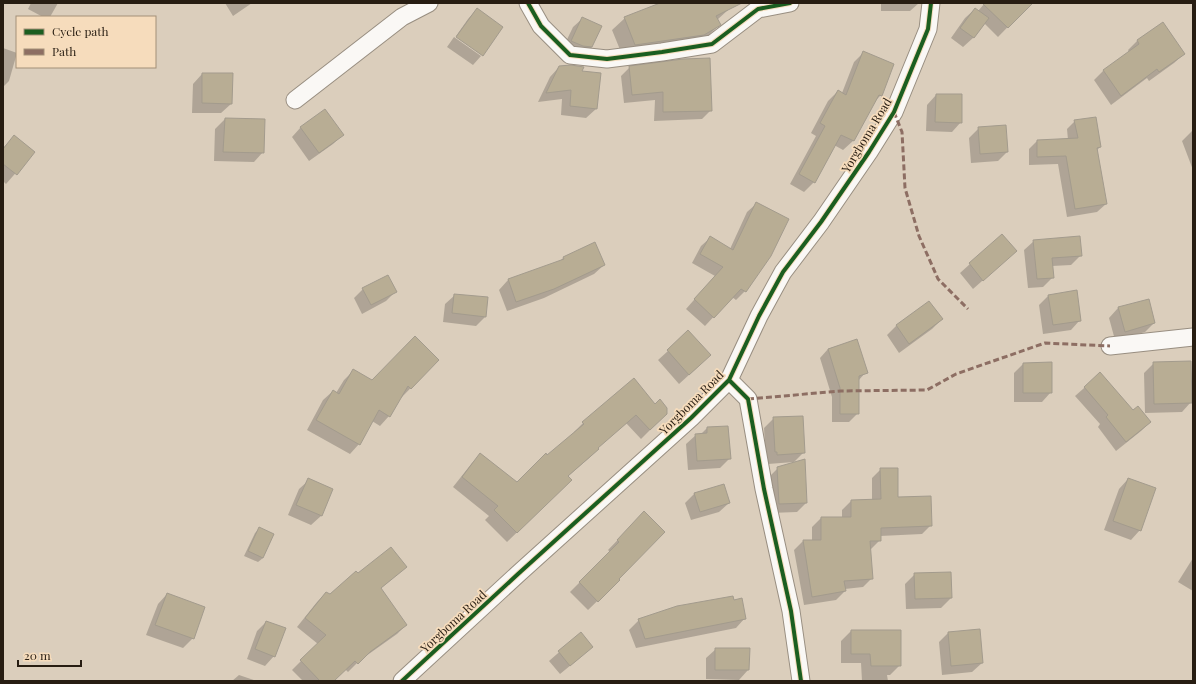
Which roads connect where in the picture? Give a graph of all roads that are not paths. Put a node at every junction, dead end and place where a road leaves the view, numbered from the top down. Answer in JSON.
{"nodes":[{"id":1,"x":429,"y":3,"type":"edge"},
{"id":2,"x":528,"y":3,"type":"edge"},
{"id":3,"x":790,"y":3,"type":"edge"},
{"id":4,"x":932,"y":3,"type":"edge"},
{"id":5,"x":295,"y":100,"type":"dead end"},
{"id":6,"x":1193,"y":337,"type":"edge"},
{"id":7,"x":1110,"y":346,"type":"dead end"},
{"id":8,"x":730,"y":380,"type":"junction"},
{"id":9,"x":402,"y":681,"type":"edge"},
{"id":10,"x":801,"y":681,"type":"edge"}],
"edges":[{"from":1,"to":5,"type":"street"},
{"from":2,"to":3,"type":"street"},
{"from":4,"to":8,"type":"street","name":"Yorgboma Road"},
{"from":6,"to":7,"type":"street"},
{"from":8,"to":9,"type":"street","name":"Yorgboma Road"},
{"from":8,"to":10,"type":"street"}]}
